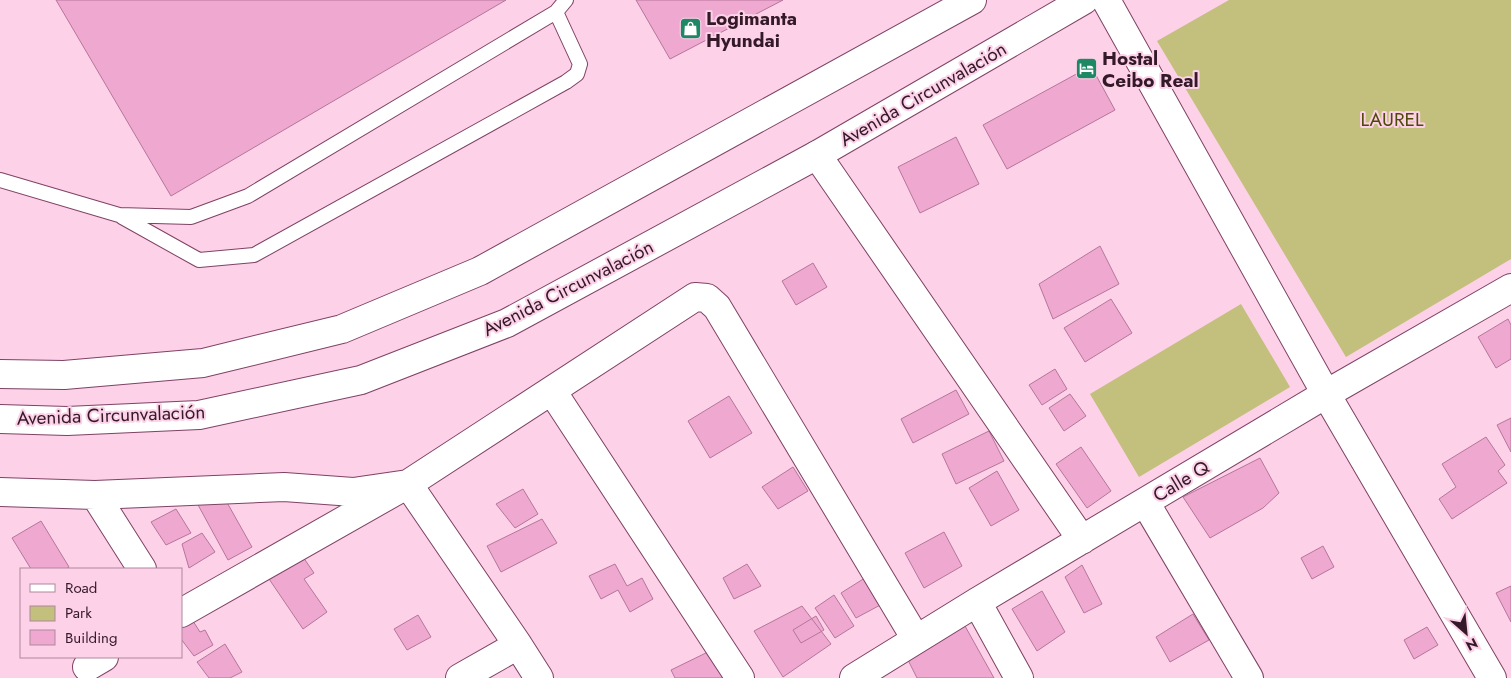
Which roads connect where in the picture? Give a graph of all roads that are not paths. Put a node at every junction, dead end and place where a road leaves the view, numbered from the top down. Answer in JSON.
{"nodes":[{"id":1,"x":566,"y":0,"type":"edge"},
{"id":2,"x":972,"y":0,"type":"edge"},
{"id":3,"x":1084,"y":0,"type":"edge"},
{"id":4,"x":1106,"y":0,"type":"edge"},
{"id":5,"x":556,"y":12,"type":"junction"},
{"id":6,"x":817,"y":155,"type":"junction"},
{"id":7,"x":0,"y":180,"type":"edge"},
{"id":8,"x":119,"y":215,"type":"junction"},
{"id":9,"x":1511,"y":288,"type":"edge"},
{"id":10,"x":0,"y":374,"type":"edge"},
{"id":11,"x":552,"y":391,"type":"junction"},
{"id":12,"x":1326,"y":394,"type":"junction"},
{"id":13,"x":0,"y":419,"type":"edge"},
{"id":14,"x":408,"y":484,"type":"junction"},
{"id":15,"x":0,"y":492,"type":"edge"},
{"id":16,"x":95,"y":495,"type":"junction"},
{"id":17,"x":1145,"y":502,"type":"junction"},
{"id":18,"x":1082,"y":540,"type":"junction"},
{"id":19,"x":141,"y":568,"type":"edge"},
{"id":20,"x":976,"y":602,"type":"junction"},
{"id":21,"x":182,"y":612,"type":"edge"},
{"id":22,"x":916,"y":639,"type":"junction"},
{"id":23,"x":518,"y":645,"type":"junction"},
{"id":24,"x":460,"y":678,"type":"edge"},
{"id":25,"x":539,"y":678,"type":"edge"},
{"id":26,"x":740,"y":678,"type":"edge"},
{"id":27,"x":854,"y":678,"type":"edge"},
{"id":28,"x":1019,"y":678,"type":"edge"},
{"id":29,"x":1249,"y":678,"type":"edge"},
{"id":30,"x":1492,"y":678,"type":"edge"}],
"edges":[{"from":1,"to":5,"type":"lane"},
{"from":2,"to":10,"type":"main road"},
{"from":3,"to":6,"type":"main road","name":"Avenida Circunvalación"},
{"from":4,"to":12,"type":"main road"},
{"from":5,"to":8,"type":"lane"},
{"from":5,"to":8,"type":"lane"},
{"from":6,"to":13,"type":"main road","name":"Avenida Circunvalación"},
{"from":6,"to":18,"type":"main road"},
{"from":7,"to":8,"type":"lane"},
{"from":9,"to":12,"type":"main road","name":"Calle Q"},
{"from":11,"to":14,"type":"main road"},
{"from":11,"to":22,"type":"main road"},
{"from":11,"to":26,"type":"main road"},
{"from":12,"to":17,"type":"main road","name":"Calle Q"},
{"from":12,"to":30,"type":"main road"},
{"from":14,"to":16,"type":"main road"},
{"from":14,"to":21,"type":"main road"},
{"from":14,"to":23,"type":"main road"},
{"from":15,"to":16,"type":"main road"},
{"from":16,"to":19,"type":"main road"},
{"from":17,"to":18,"type":"main road","name":"Calle Q"},
{"from":17,"to":29,"type":"main road"},
{"from":18,"to":20,"type":"main road","name":"Calle Q"},
{"from":20,"to":22,"type":"main road","name":"Calle Q"},
{"from":20,"to":28,"type":"main road"},
{"from":22,"to":27,"type":"main road","name":"Calle Q"},
{"from":23,"to":24,"type":"main road"},
{"from":23,"to":25,"type":"main road"}]}
